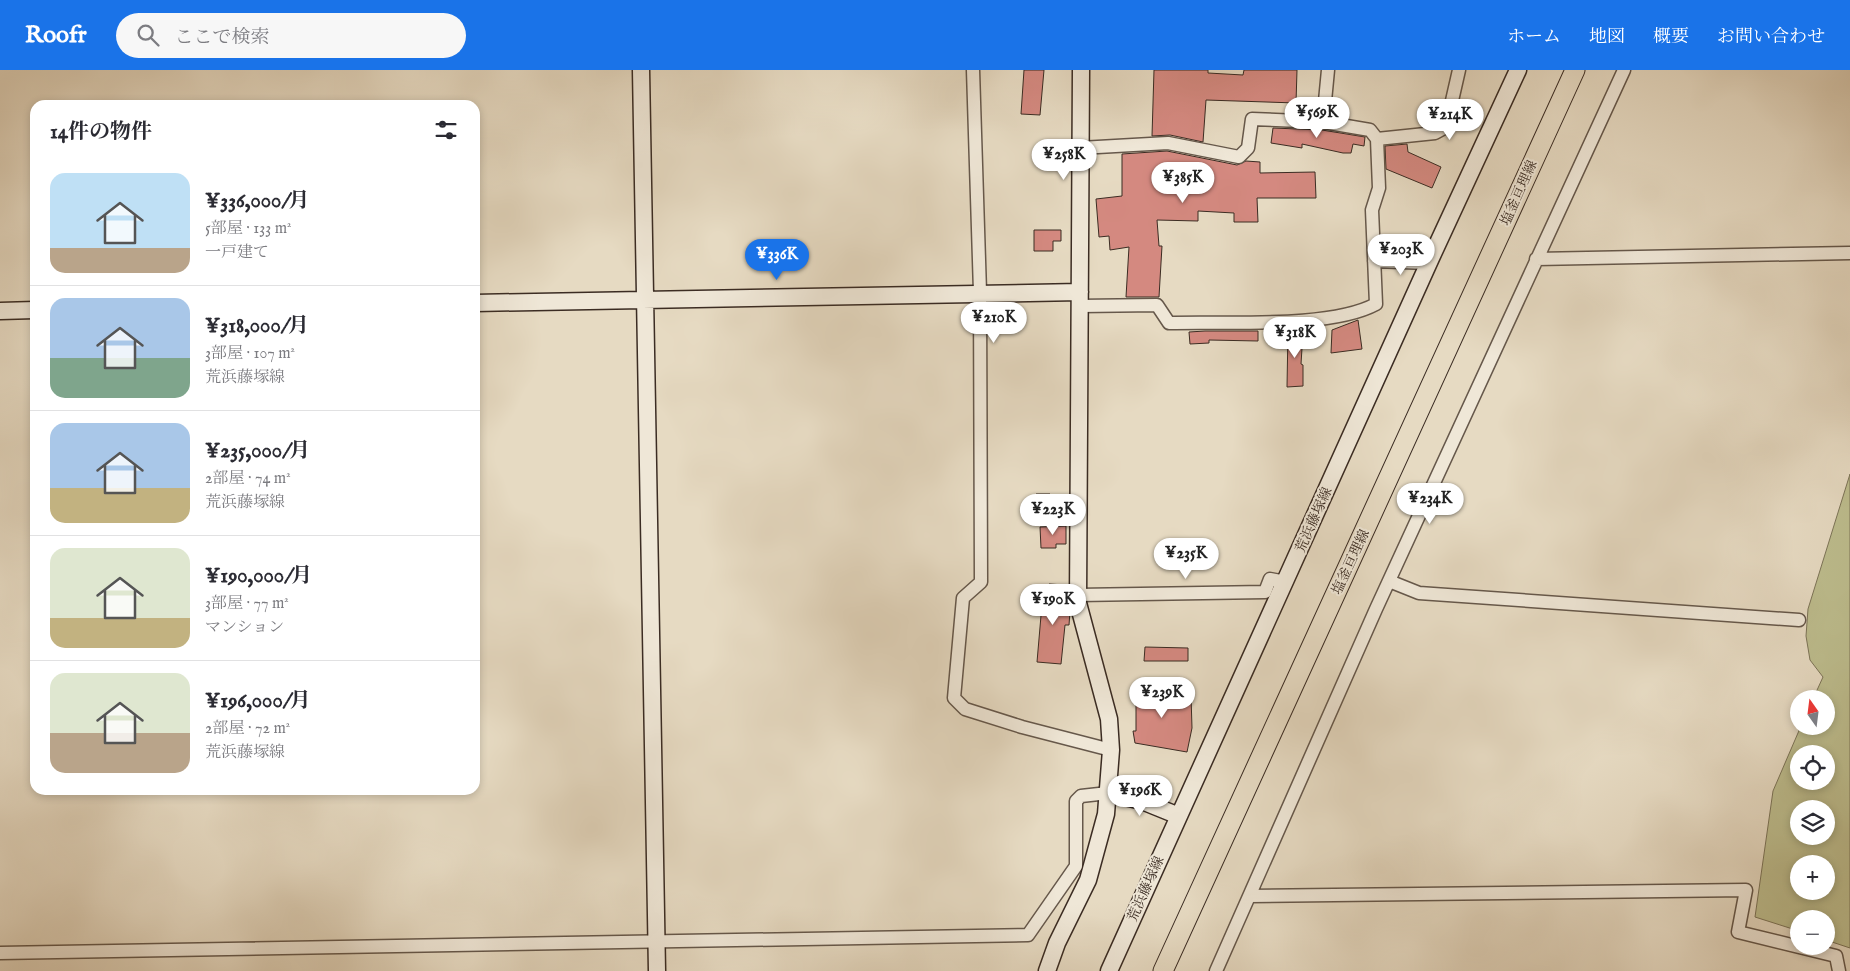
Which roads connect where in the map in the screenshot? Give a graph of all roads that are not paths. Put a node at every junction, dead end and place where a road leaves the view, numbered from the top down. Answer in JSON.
{"nodes":[{"id":1,"x":642,"y":70,"type":"edge"},
{"id":2,"x":973,"y":70,"type":"edge"},
{"id":3,"x":1081,"y":70,"type":"edge"},
{"id":4,"x":1328,"y":70,"type":"edge"},
{"id":5,"x":1458,"y":70,"type":"edge"},
{"id":6,"x":1518,"y":70,"type":"edge"},
{"id":7,"x":1575,"y":70,"type":"edge"},
{"id":8,"x":1624,"y":70,"type":"edge"},
{"id":9,"x":1323,"y":122,"type":"junction"},
{"id":10,"x":1377,"y":139,"type":"junction"},
{"id":11,"x":1080,"y":148,"type":"junction"},
{"id":12,"x":1850,"y":253,"type":"edge"},
{"id":13,"x":1536,"y":258,"type":"junction"},
{"id":14,"x":1374,"y":261,"type":"junction"},
{"id":15,"x":1428,"y":263,"type":"junction"},
{"id":16,"x":980,"y":292,"type":"junction"},
{"id":17,"x":1080,"y":299,"type":"junction"},
{"id":18,"x":646,"y":300,"type":"junction"},
{"id":19,"x":480,"y":303,"type":"edge"},
{"id":20,"x":30,"y":310,"type":"edge"},
{"id":21,"x":0,"y":311,"type":"edge"},
{"id":22,"x":1389,"y":581,"type":"junction"},
{"id":23,"x":1286,"y":582,"type":"junction"},
{"id":24,"x":1078,"y":595,"type":"junction"},
{"id":25,"x":1799,"y":620,"type":"dead end"},
{"id":26,"x":1111,"y":750,"type":"junction"},
{"id":27,"x":1108,"y":794,"type":"junction"},
{"id":28,"x":1179,"y":816,"type":"junction"},
{"id":29,"x":1250,"y":896,"type":"junction"},
{"id":30,"x":656,"y":940,"type":"junction"},
{"id":31,"x":0,"y":953,"type":"edge"},
{"id":32,"x":657,"y":971,"type":"edge"},
{"id":33,"x":1047,"y":971,"type":"edge"},
{"id":34,"x":1109,"y":971,"type":"edge"},
{"id":35,"x":1163,"y":971,"type":"edge"},
{"id":36,"x":1216,"y":971,"type":"edge"},
{"id":37,"x":1839,"y":971,"type":"edge"}],
"edges":[{"from":1,"to":18,"type":"street"},
{"from":2,"to":16,"type":"street"},
{"from":3,"to":11,"type":"street"},
{"from":4,"to":9,"type":"street"},
{"from":5,"to":10,"type":"street"},
{"from":6,"to":15,"type":"street","name":"荒浜藤塚線"},
{"from":7,"to":35,"type":"main road","name":"塩釜亘理線"},
{"from":8,"to":13,"type":"street"},
{"from":9,"to":10,"type":"street"},
{"from":9,"to":11,"type":"street"},
{"from":10,"to":14,"type":"street"},
{"from":11,"to":17,"type":"street"},
{"from":12,"to":13,"type":"street"},
{"from":13,"to":22,"type":"street"},
{"from":14,"to":15,"type":"street"},
{"from":14,"to":17,"type":"street"},
{"from":15,"to":23,"type":"street","name":"荒浜藤塚線"},
{"from":16,"to":17,"type":"street"},
{"from":16,"to":18,"type":"street"},
{"from":16,"to":26,"type":"street"},
{"from":17,"to":24,"type":"street"},
{"from":18,"to":19,"type":"street"},
{"from":18,"to":30,"type":"street"},
{"from":20,"to":21,"type":"street"},
{"from":22,"to":25,"type":"street"},
{"from":22,"to":29,"type":"street"},
{"from":23,"to":24,"type":"street"},
{"from":23,"to":28,"type":"street","name":"荒浜藤塚線"},
{"from":24,"to":26,"type":"street"},
{"from":26,"to":27,"type":"street"},
{"from":27,"to":28,"type":"street"},
{"from":27,"to":30,"type":"street"},
{"from":27,"to":33,"type":"street"},
{"from":28,"to":34,"type":"street","name":"荒浜藤塚線"},
{"from":29,"to":36,"type":"street"},
{"from":29,"to":37,"type":"street"},
{"from":30,"to":31,"type":"street"},
{"from":30,"to":32,"type":"street"}]}
